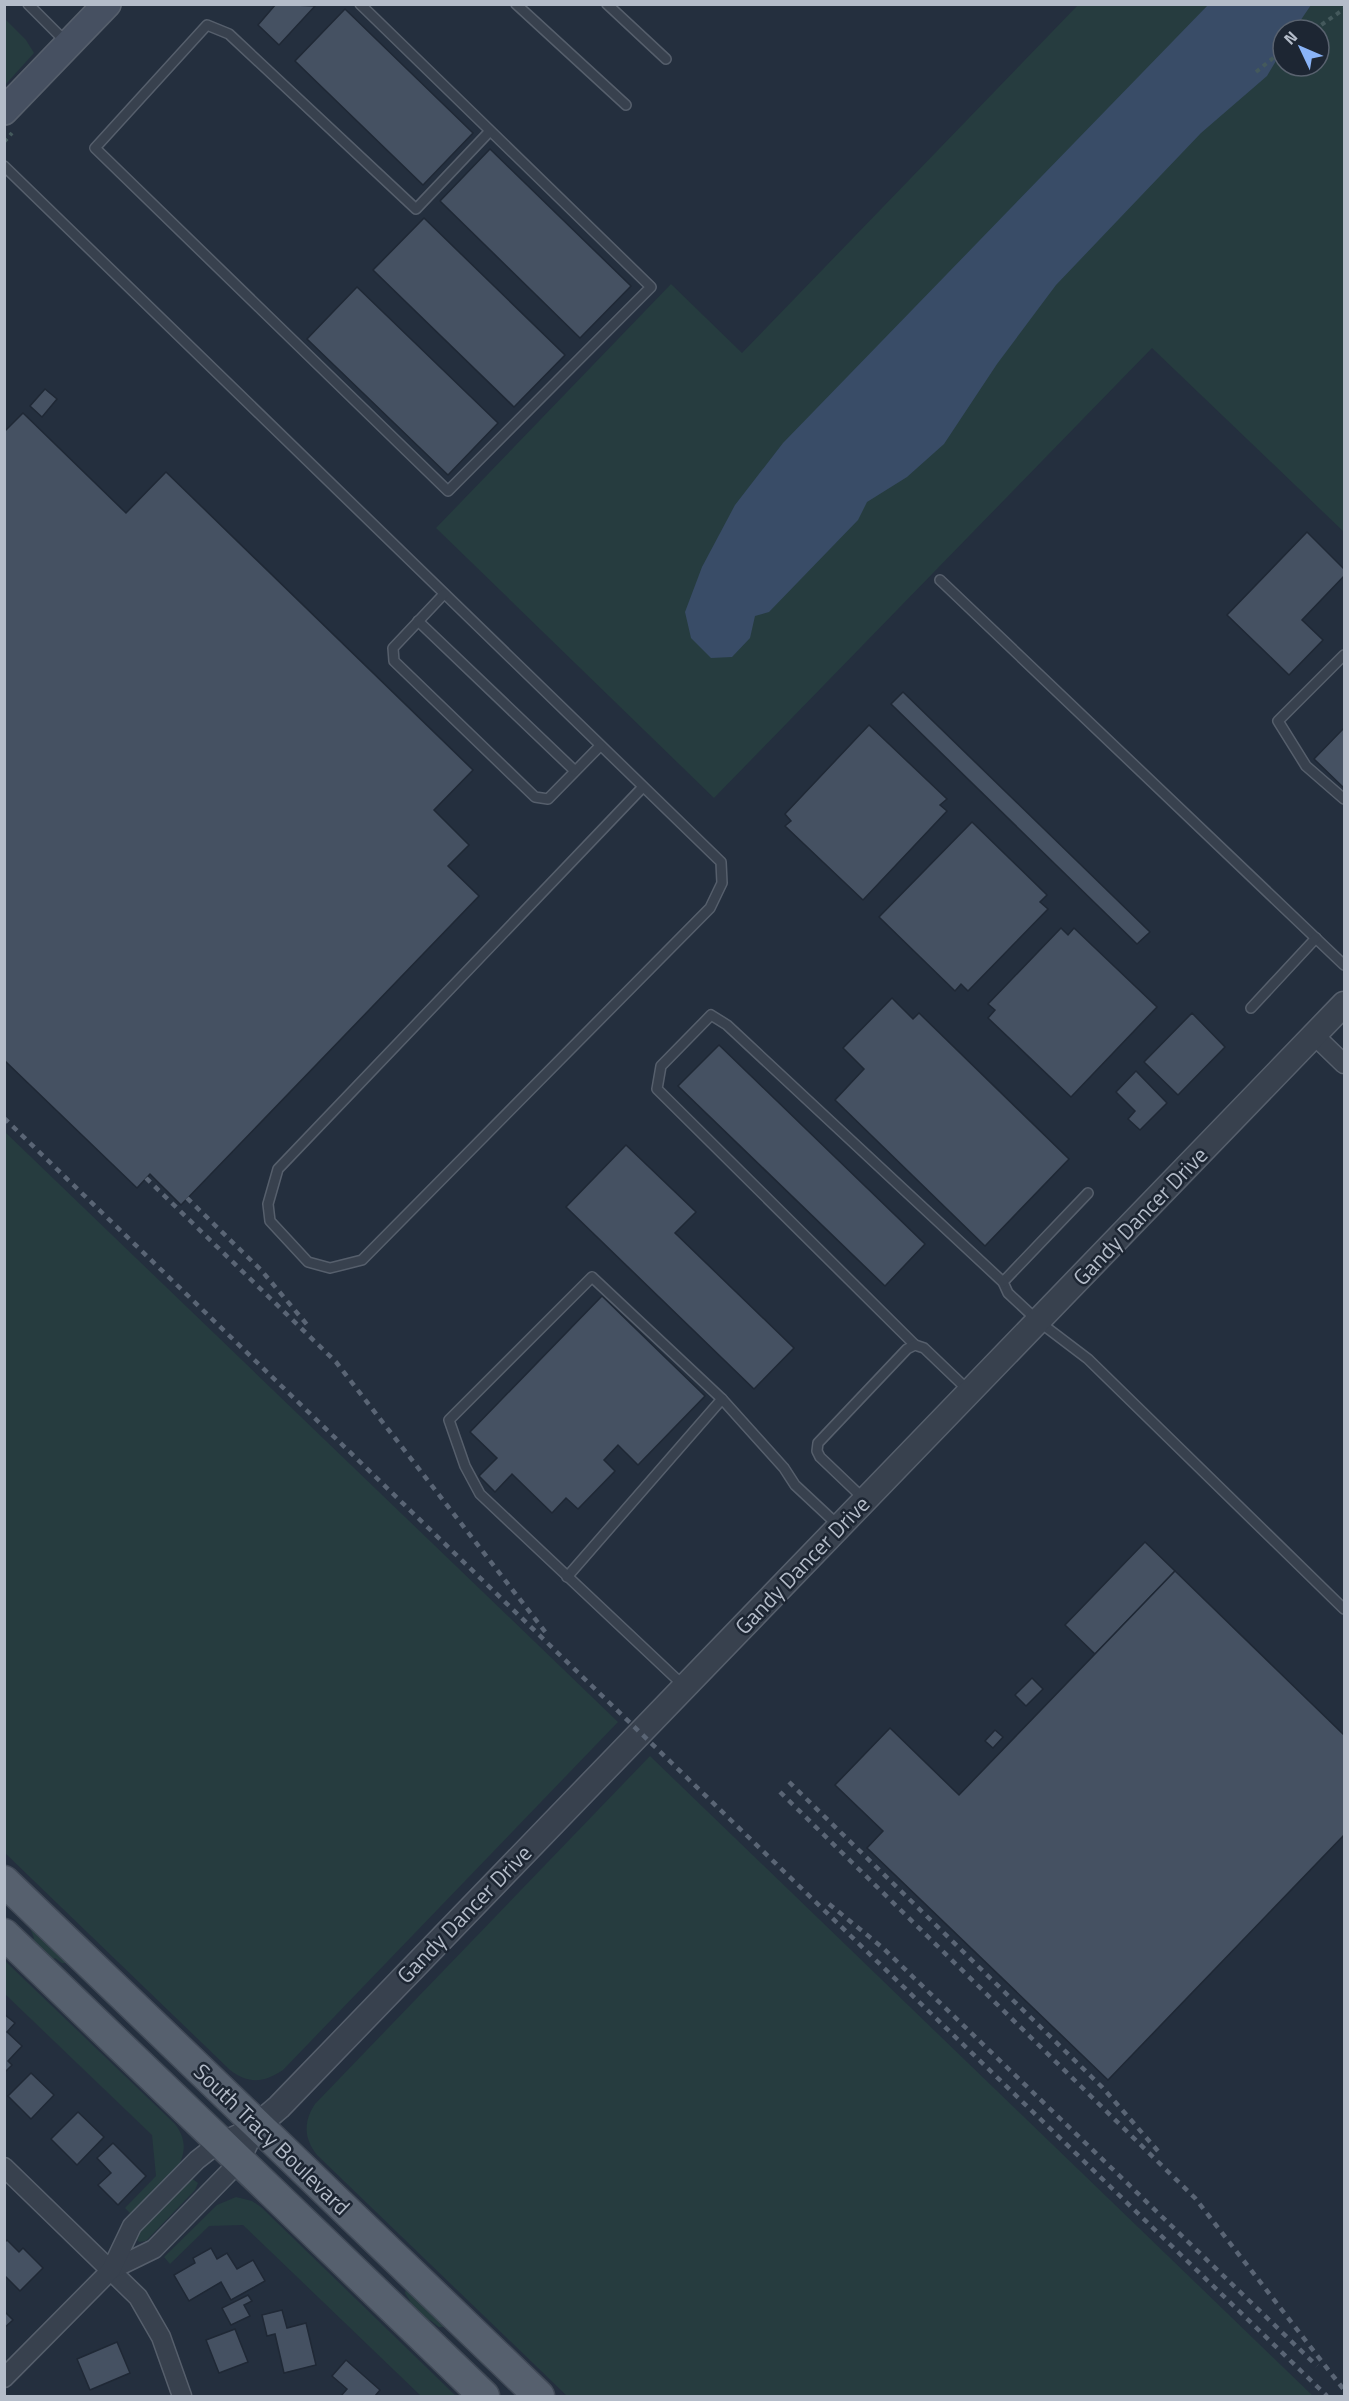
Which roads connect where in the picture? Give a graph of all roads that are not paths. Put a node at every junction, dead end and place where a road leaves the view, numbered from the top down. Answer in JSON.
{"nodes":[{"id":1,"x":28,"y":4,"type":"edge"},
{"id":2,"x":108,"y":4,"type":"edge"},
{"id":3,"x":360,"y":4,"type":"edge"},
{"id":4,"x":516,"y":4,"type":"edge"},
{"id":5,"x":607,"y":4,"type":"edge"},
{"id":6,"x":69,"y":44,"type":"junction"},
{"id":7,"x":666,"y":59,"type":"dead end"},
{"id":8,"x":626,"y":105,"type":"dead end"},
{"id":9,"x":4,"y":111,"type":"edge"},
{"id":10,"x":490,"y":131,"type":"junction"},
{"id":11,"x":4,"y":166,"type":"edge"},
{"id":12,"x":940,"y":580,"type":"dead end"},
{"id":13,"x":444,"y":594,"type":"junction"},
{"id":14,"x":418,"y":621,"type":"junction"},
{"id":15,"x":1344,"y":655,"type":"edge"},
{"id":16,"x":600,"y":746,"type":"junction"},
{"id":17,"x":575,"y":771,"type":"junction"},
{"id":18,"x":642,"y":788,"type":"junction"},
{"id":19,"x":1344,"y":799,"type":"edge"},
{"id":20,"x":1316,"y":938,"type":"junction"},
{"id":21,"x":1344,"y":965,"type":"edge"},
{"id":22,"x":1344,"y":1004,"type":"edge"},
{"id":23,"x":1251,"y":1008,"type":"dead end"},
{"id":24,"x":1314,"y":1035,"type":"junction"},
{"id":25,"x":1344,"y":1064,"type":"edge"},
{"id":26,"x":1088,"y":1193,"type":"dead end"},
{"id":27,"x":1003,"y":1282,"type":"junction"},
{"id":28,"x":1038,"y":1321,"type":"junction"},
{"id":29,"x":915,"y":1345,"type":"junction"},
{"id":30,"x":970,"y":1392,"type":"junction"},
{"id":31,"x":722,"y":1399,"type":"junction"},
{"id":32,"x":865,"y":1501,"type":"junction"},
{"id":33,"x":840,"y":1527,"type":"junction"},
{"id":34,"x":567,"y":1577,"type":"junction"},
{"id":35,"x":1344,"y":1609,"type":"edge"},
{"id":36,"x":684,"y":1686,"type":"junction"},
{"id":37,"x":4,"y":1881,"type":"edge"},
{"id":38,"x":4,"y":1934,"type":"edge"},
{"id":39,"x":258,"y":2125,"type":"junction"},
{"id":40,"x":230,"y":2151,"type":"junction"},
{"id":41,"x":4,"y":2166,"type":"edge"},
{"id":42,"x":111,"y":2270,"type":"junction"},
{"id":43,"x":4,"y":2378,"type":"edge"},
{"id":44,"x":182,"y":2397,"type":"edge"},
{"id":45,"x":484,"y":2397,"type":"edge"},
{"id":46,"x":539,"y":2397,"type":"edge"}],
"edges":[{"from":1,"to":6,"type":"lane"},
{"from":2,"to":6,"type":"main road"},
{"from":3,"to":10,"type":"lane"},
{"from":4,"to":8,"type":"lane"},
{"from":5,"to":7,"type":"lane"},
{"from":6,"to":9,"type":"main road"},
{"from":10,"to":10,"type":"lane"},
{"from":11,"to":13,"type":"lane"},
{"from":12,"to":20,"type":"lane"},
{"from":13,"to":14,"type":"lane"},
{"from":13,"to":16,"type":"lane"},
{"from":14,"to":17,"type":"lane"},
{"from":14,"to":17,"type":"lane"},
{"from":15,"to":19,"type":"lane"},
{"from":16,"to":17,"type":"lane"},
{"from":16,"to":18,"type":"lane"},
{"from":18,"to":18,"type":"lane"},
{"from":20,"to":21,"type":"lane"},
{"from":20,"to":23,"type":"lane"},
{"from":22,"to":24,"type":"street","name":"Gandy Dancer Drive"},
{"from":24,"to":25,"type":"street"},
{"from":24,"to":28,"type":"street","name":"Gandy Dancer Drive"},
{"from":26,"to":27,"type":"lane"},
{"from":27,"to":28,"type":"lane"},
{"from":27,"to":29,"type":"lane"},
{"from":28,"to":30,"type":"street","name":"Gandy Dancer Drive"},
{"from":28,"to":35,"type":"lane"},
{"from":29,"to":30,"type":"lane"},
{"from":29,"to":32,"type":"lane"},
{"from":30,"to":32,"type":"street","name":"Gandy Dancer Drive"},
{"from":31,"to":33,"type":"lane"},
{"from":31,"to":34,"type":"lane"},
{"from":31,"to":34,"type":"lane"},
{"from":32,"to":33,"type":"street","name":"Gandy Dancer Drive"},
{"from":33,"to":36,"type":"street","name":"Gandy Dancer Drive"},
{"from":34,"to":36,"type":"lane"},
{"from":36,"to":39,"type":"street","name":"Gandy Dancer Drive"},
{"from":37,"to":39,"type":"main road","name":"South Tracy Boulevard"},
{"from":38,"to":40,"type":"main road","name":"South Tracy Boulevard"},
{"from":39,"to":40,"type":"street"},
{"from":39,"to":40,"type":"street"},
{"from":39,"to":46,"type":"main road","name":"South Tracy Boulevard"},
{"from":40,"to":42,"type":"street"},
{"from":40,"to":42,"type":"street"},
{"from":40,"to":45,"type":"main road","name":"South Tracy Boulevard"},
{"from":41,"to":42,"type":"street"},
{"from":42,"to":43,"type":"street"},
{"from":42,"to":44,"type":"street"}]}
